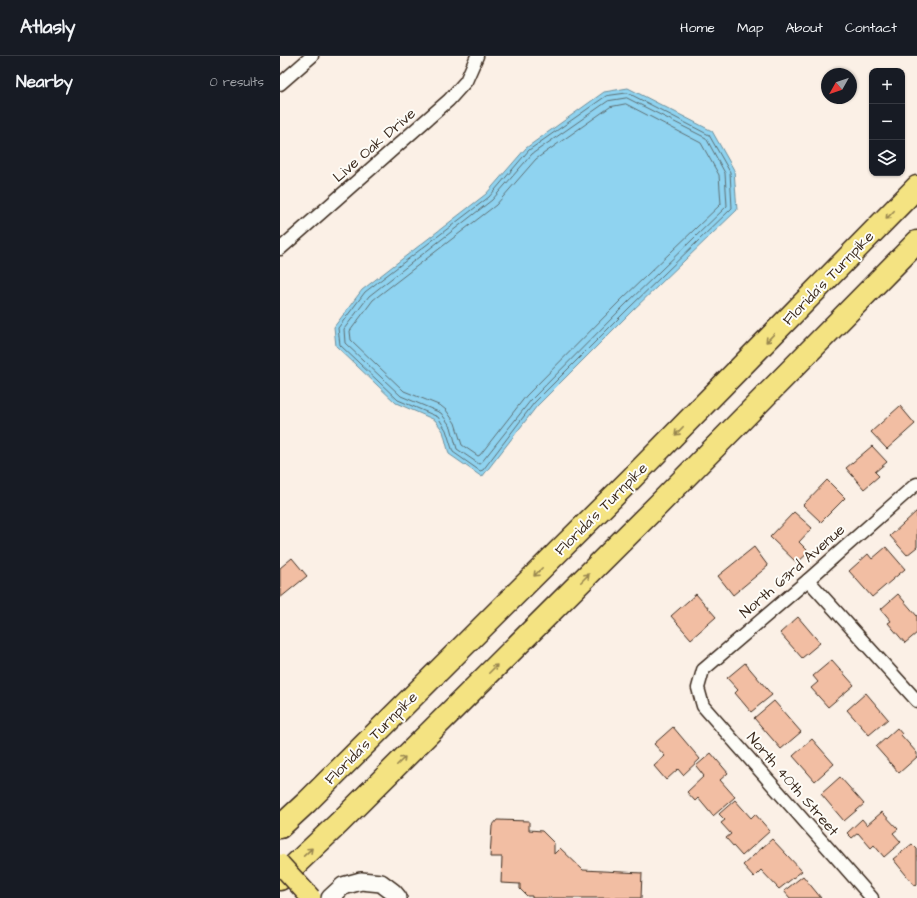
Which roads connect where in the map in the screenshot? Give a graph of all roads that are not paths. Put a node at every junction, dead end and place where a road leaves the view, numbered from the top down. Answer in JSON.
{"nodes":[{"id":1,"x":312,"y":56,"type":"edge"},
{"id":2,"x":477,"y":56,"type":"edge"},
{"id":3,"x":280,"y":84,"type":"edge"},
{"id":4,"x":917,"y":187,"type":"edge"},
{"id":5,"x":917,"y":242,"type":"edge"},
{"id":6,"x":280,"y":249,"type":"edge"},
{"id":7,"x":917,"y":484,"type":"edge"},
{"id":8,"x":808,"y":580,"type":"junction"},
{"id":9,"x":698,"y":688,"type":"joint"},
{"id":10,"x":917,"y":701,"type":"edge"},
{"id":11,"x":280,"y":827,"type":"edge"},
{"id":12,"x":280,"y":864,"type":"edge"},
{"id":13,"x":280,"y":879,"type":"edge"},
{"id":14,"x":310,"y":898,"type":"edge"},
{"id":15,"x":330,"y":898,"type":"edge"},
{"id":16,"x":398,"y":898,"type":"edge"},
{"id":17,"x":872,"y":898,"type":"edge"}],
"edges":[{"from":1,"to":3,"type":"street"},
{"from":2,"to":6,"type":"street","name":"Live Oak Drive"},
{"from":4,"to":11,"type":"highway","name":"Florida's Turnpike","one_way":true},
{"from":13,"to":5,"type":"highway","one_way":true},
{"from":7,"to":8,"type":"street","name":"North 63rd Avenue"},
{"from":8,"to":9,"type":"street","name":"North 63rd Avenue"},
{"from":8,"to":10,"type":"street"},
{"from":9,"to":17,"type":"street","name":"North 40th Street"},
{"from":12,"to":14,"type":"main road","bridge":true},
{"from":15,"to":16,"type":"street"}]}
